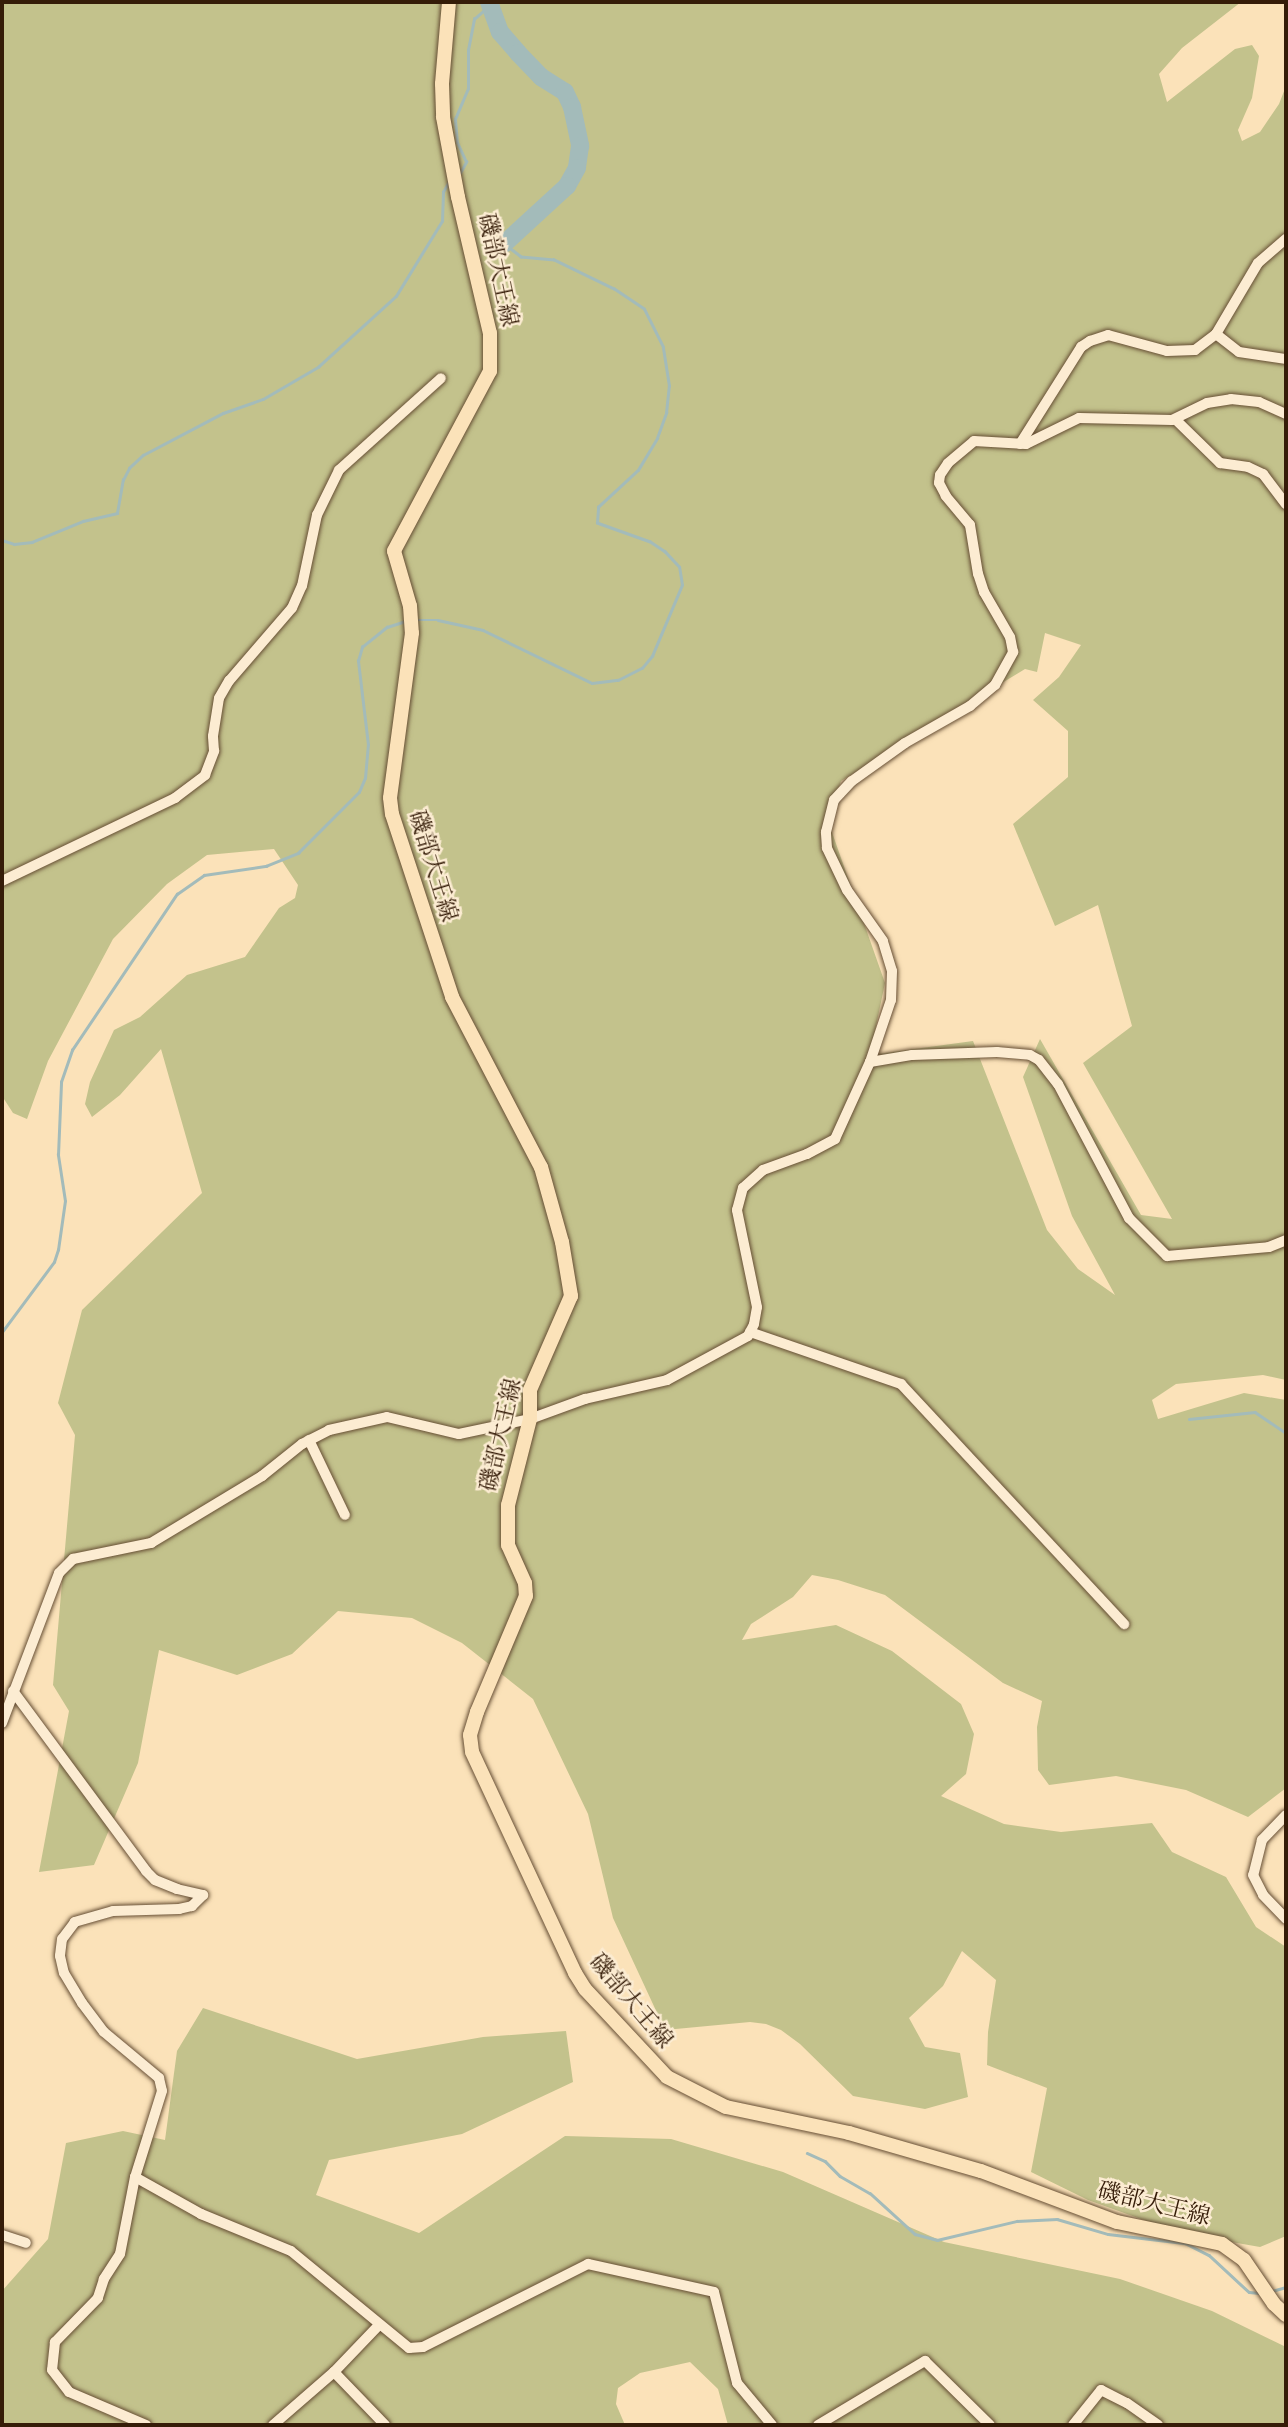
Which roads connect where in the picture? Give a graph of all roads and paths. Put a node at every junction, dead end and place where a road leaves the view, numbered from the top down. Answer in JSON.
{"nodes":[{"id":1,"x":449,"y":2,"type":"edge"},
{"id":2,"x":1286,"y":239,"type":"edge"},
{"id":3,"x":1216,"y":334,"type":"junction"},
{"id":4,"x":1286,"y":359,"type":"edge"},
{"id":5,"x":441,"y":378,"type":"dead end"},
{"id":6,"x":1286,"y":414,"type":"edge"},
{"id":7,"x":1176,"y":420,"type":"junction"},
{"id":8,"x":1020,"y":444,"type":"junction"},
{"id":9,"x":1286,"y":504,"type":"edge"},
{"id":10,"x":2,"y":881,"type":"edge"},
{"id":11,"x":870,"y":1062,"type":"junction"},
{"id":12,"x":1286,"y":1240,"type":"edge"},
{"id":13,"x":750,"y":1332,"type":"junction"},
{"id":14,"x":530,"y":1419,"type":"junction"},
{"id":15,"x":309,"y":1440,"type":"junction"},
{"id":16,"x":345,"y":1515,"type":"dead end"},
{"id":17,"x":1124,"y":1624,"type":"dead end"},
{"id":18,"x":13,"y":1691,"type":"junction"},
{"id":19,"x":2,"y":1723,"type":"edge"},
{"id":20,"x":1286,"y":1815,"type":"edge"},
{"id":21,"x":1286,"y":1920,"type":"edge"},
{"id":22,"x":135,"y":2177,"type":"junction"},
{"id":23,"x":2,"y":2235,"type":"edge"},
{"id":24,"x":26,"y":2243,"type":"dead end"},
{"id":25,"x":1286,"y":2315,"type":"edge"},
{"id":26,"x":379,"y":2325,"type":"junction"},
{"id":27,"x":334,"y":2372,"type":"junction"},
{"id":28,"x":146,"y":2425,"type":"edge"},
{"id":29,"x":273,"y":2425,"type":"edge"},
{"id":30,"x":384,"y":2425,"type":"edge"},
{"id":31,"x":772,"y":2425,"type":"edge"},
{"id":32,"x":818,"y":2425,"type":"edge"},
{"id":33,"x":990,"y":2425,"type":"edge"},
{"id":34,"x":1073,"y":2425,"type":"edge"},
{"id":35,"x":1158,"y":2425,"type":"edge"}],
"edges":[{"from":1,"to":14,"type":"main road","name":"磯部大王線"},
{"from":2,"to":3,"type":"street"},
{"from":3,"to":4,"type":"street"},
{"from":3,"to":8,"type":"street"},
{"from":5,"to":10,"type":"street"},
{"from":6,"to":7,"type":"street"},
{"from":7,"to":8,"type":"street"},
{"from":7,"to":9,"type":"street"},
{"from":8,"to":11,"type":"street"},
{"from":11,"to":12,"type":"street"},
{"from":11,"to":13,"type":"street"},
{"from":13,"to":14,"type":"street"},
{"from":13,"to":17,"type":"street"},
{"from":14,"to":15,"type":"street"},
{"from":14,"to":25,"type":"main road","name":"磯部大王線"},
{"from":15,"to":16,"type":"street"},
{"from":15,"to":18,"type":"street"},
{"from":18,"to":19,"type":"street"},
{"from":18,"to":22,"type":"street"},
{"from":20,"to":21,"type":"street"},
{"from":22,"to":26,"type":"street"},
{"from":22,"to":28,"type":"street"},
{"from":23,"to":24,"type":"street"},
{"from":26,"to":27,"type":"street"},
{"from":26,"to":31,"type":"street"},
{"from":27,"to":29,"type":"street"},
{"from":27,"to":30,"type":"street"},
{"from":32,"to":33,"type":"street"},
{"from":34,"to":35,"type":"street"}]}
